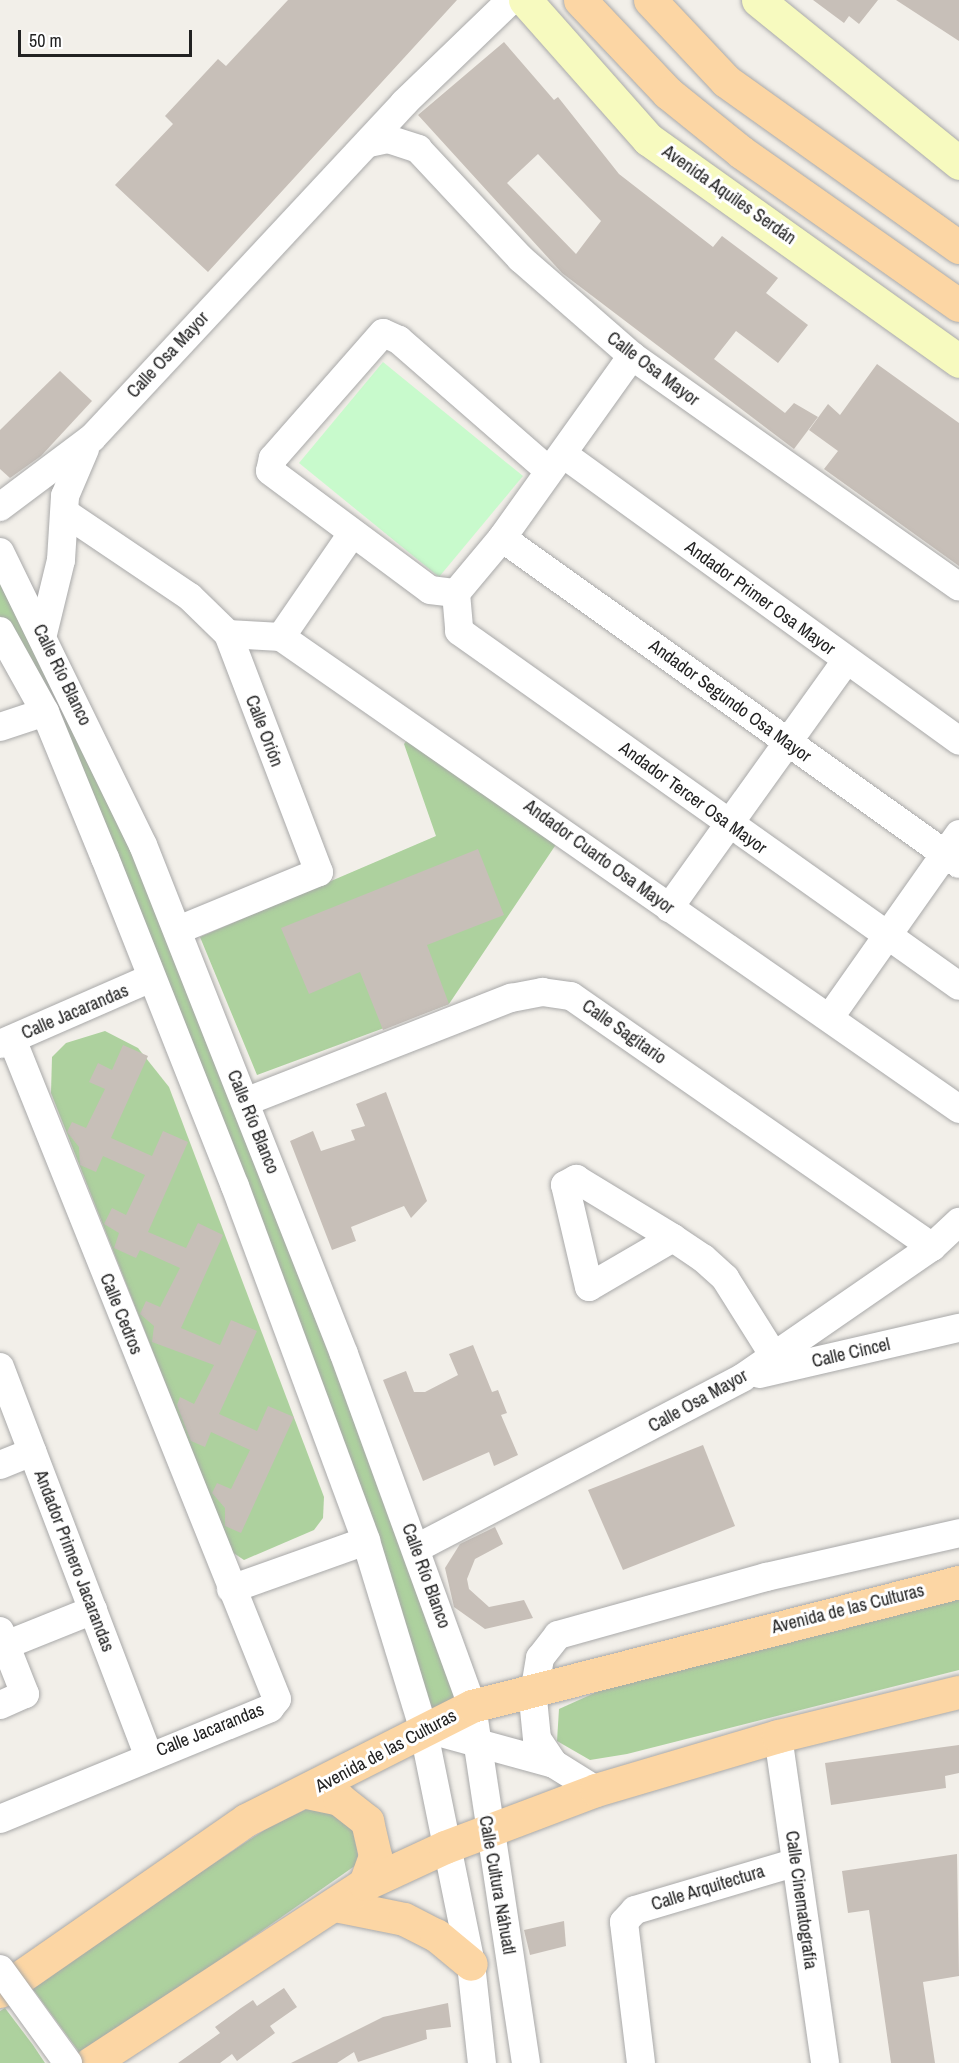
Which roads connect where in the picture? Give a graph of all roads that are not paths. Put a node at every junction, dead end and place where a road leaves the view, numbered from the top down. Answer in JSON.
{"nodes":[{"id":1,"x":511,"y":0,"type":"edge"},
{"id":2,"x":525,"y":0,"type":"edge"},
{"id":3,"x":580,"y":0,"type":"edge"},
{"id":4,"x":650,"y":0,"type":"edge"},
{"id":5,"x":758,"y":0,"type":"edge"},
{"id":6,"x":369,"y":143,"type":"junction"},
{"id":7,"x":959,"y":163,"type":"edge"},
{"id":8,"x":959,"y":247,"type":"edge"},
{"id":9,"x":959,"y":305,"type":"edge"},
{"id":10,"x":632,"y":356,"type":"junction"},
{"id":11,"x":959,"y":361,"type":"edge"},
{"id":12,"x":92,"y":438,"type":"junction"},
{"id":13,"x":555,"y":462,"type":"junction"},
{"id":14,"x":0,"y":507,"type":"edge"},
{"id":15,"x":67,"y":514,"type":"junction"},
{"id":16,"x":351,"y":535,"type":"junction"},
{"id":17,"x":502,"y":538,"type":"junction"},
{"id":18,"x":0,"y":552,"type":"edge"},
{"id":19,"x":959,"y":587,"type":"edge"},
{"id":20,"x":456,"y":593,"type":"junction"},
{"id":21,"x":0,"y":631,"type":"edge"},
{"id":22,"x":43,"y":634,"type":"junction"},
{"id":23,"x":228,"y":634,"type":"junction"},
{"id":24,"x":281,"y":637,"type":"junction"},
{"id":25,"x":846,"y":661,"type":"junction"},
{"id":26,"x":45,"y":712,"type":"junction"},
{"id":27,"x":0,"y":727,"type":"edge"},
{"id":28,"x":959,"y":741,"type":"edge"},
{"id":29,"x":788,"y":742,"type":"junction"},
{"id":30,"x":731,"y":825,"type":"junction"},
{"id":31,"x":143,"y":845,"type":"junction"},
{"id":32,"x":954,"y":851,"type":"edge"},
{"id":33,"x":105,"y":858,"type":"junction"},
{"id":34,"x":669,"y":908,"type":"junction"},
{"id":35,"x":178,"y":930,"type":"junction"},
{"id":36,"x":885,"y":935,"type":"junction"},
{"id":37,"x":149,"y":980,"type":"junction"},
{"id":38,"x":959,"y":986,"type":"edge"},
{"id":39,"x":830,"y":1017,"type":"junction"},
{"id":40,"x":6,"y":1042,"type":"edge"},
{"id":41,"x":245,"y":1102,"type":"junction"},
{"id":42,"x":959,"y":1109,"type":"edge"},
{"id":43,"x":959,"y":1222,"type":"edge"},
{"id":44,"x":673,"y":1238,"type":"dead end"},
{"id":45,"x":932,"y":1247,"type":"junction"},
{"id":46,"x":959,"y":1328,"type":"edge"},
{"id":47,"x":774,"y":1356,"type":"junction"},
{"id":48,"x":0,"y":1367,"type":"edge"},
{"id":49,"x":742,"y":1377,"type":"junction"},
{"id":50,"x":32,"y":1452,"type":"junction"},
{"id":51,"x":0,"y":1465,"type":"edge"},
{"id":52,"x":959,"y":1533,"type":"edge"},
{"id":53,"x":366,"y":1541,"type":"junction"},
{"id":54,"x":417,"y":1548,"type":"junction"},
{"id":55,"x":959,"y":1582,"type":"edge"},
{"id":56,"x":231,"y":1589,"type":"junction"},
{"id":57,"x":93,"y":1610,"type":"junction"},
{"id":58,"x":3,"y":1638,"type":"edge"},
{"id":59,"x":533,"y":1690,"type":"junction"},
{"id":60,"x":959,"y":1692,"type":"edge"},
{"id":61,"x":13,"y":1699,"type":"edge"},
{"id":62,"x":472,"y":1706,"type":"junction"},
{"id":63,"x":423,"y":1728,"type":"junction"},
{"id":64,"x":778,"y":1736,"type":"junction"},
{"id":65,"x":476,"y":1745,"type":"junction"},
{"id":66,"x":148,"y":1755,"type":"junction"},
{"id":67,"x":554,"y":1764,"type":"junction"},
{"id":68,"x":596,"y":1790,"type":"junction"},
{"id":69,"x":307,"y":1792,"type":"junction"},
{"id":70,"x":0,"y":1819,"type":"edge"},
{"id":71,"x":487,"y":1833,"type":"junction"},
{"id":72,"x":445,"y":1847,"type":"junction"},
{"id":73,"x":794,"y":1863,"type":"junction"},
{"id":74,"x":365,"y":1884,"type":"junction"},
{"id":75,"x":334,"y":1905,"type":"junction"},
{"id":76,"x":471,"y":1964,"type":"junction"},
{"id":77,"x":0,"y":1969,"type":"edge"},
{"id":78,"x":0,"y":1991,"type":"edge"},
{"id":79,"x":68,"y":2063,"type":"edge"},
{"id":80,"x":91,"y":2063,"type":"edge"},
{"id":81,"x":482,"y":2063,"type":"edge"},
{"id":82,"x":526,"y":2063,"type":"edge"},
{"id":83,"x":641,"y":2063,"type":"edge"},
{"id":84,"x":825,"y":2063,"type":"edge"}],
"edges":[{"from":1,"to":6,"type":"street","name":"Calle Osa Mayor"},
{"from":2,"to":11,"type":"street","name":"Avenida Aquiles Serdán"},
{"from":3,"to":9,"type":"main road"},
{"from":4,"to":8,"type":"main road"},
{"from":5,"to":7,"type":"street"},
{"from":6,"to":10,"type":"street","name":"Calle Osa Mayor"},
{"from":6,"to":12,"type":"street","name":"Calle Osa Mayor"},
{"from":10,"to":13,"type":"street"},
{"from":10,"to":19,"type":"street","name":"Calle Osa Mayor"},
{"from":12,"to":14,"type":"street","name":"Calle Osa Mayor"},
{"from":12,"to":15,"type":"street","name":"Calle Osa Mayor"},
{"from":13,"to":16,"type":"street","name":"Andador Primer Osa Mayor"},
{"from":13,"to":17,"type":"street"},
{"from":13,"to":25,"type":"street","name":"Andador Primer Osa Mayor"},
{"from":15,"to":22,"type":"street","name":"Calle Osa Mayor"},
{"from":15,"to":23,"type":"street","name":"Calle Orión"},
{"from":16,"to":20,"type":"street"},
{"from":16,"to":24,"type":"street"},
{"from":17,"to":20,"type":"street"},
{"from":17,"to":29,"type":"street","name":"Andador Segundo Osa Mayor"},
{"from":18,"to":22,"type":"street","name":"Calle Río Blanco"},
{"from":20,"to":30,"type":"street","name":"Andador Tercer Osa Mayor"},
{"from":21,"to":26,"type":"street","name":"Calle Río Blanco"},
{"from":22,"to":31,"type":"street","name":"Calle Río Blanco"},
{"from":23,"to":24,"type":"street"},
{"from":23,"to":35,"type":"street","name":"Calle Orión"},
{"from":24,"to":34,"type":"street","name":"Andador Cuarto Osa Mayor"},
{"from":25,"to":28,"type":"street","name":"Andador Primer Osa Mayor"},
{"from":25,"to":29,"type":"street"},
{"from":26,"to":27,"type":"street"},
{"from":26,"to":33,"type":"street","name":"Calle Río Blanco"},
{"from":29,"to":30,"type":"street"},
{"from":29,"to":32,"type":"street","name":"Andador Segundo Osa Mayor"},
{"from":30,"to":34,"type":"street"},
{"from":30,"to":36,"type":"street","name":"Andador Tercer Osa Mayor"},
{"from":31,"to":33,"type":"street"},
{"from":31,"to":35,"type":"street","name":"Calle Río Blanco"},
{"from":32,"to":36,"type":"street"},
{"from":33,"to":37,"type":"street","name":"Calle Río Blanco"},
{"from":34,"to":39,"type":"street","name":"Andador Cuarto Osa Mayor"},
{"from":35,"to":41,"type":"street","name":"Calle Río Blanco"},
{"from":36,"to":38,"type":"street","name":"Andador Tercer Osa Mayor"},
{"from":36,"to":39,"type":"street"},
{"from":37,"to":40,"type":"street","name":"Calle Jacarandas"},
{"from":37,"to":53,"type":"street","name":"Calle Río Blanco"},
{"from":39,"to":42,"type":"street","name":"Andador Cuarto Osa Mayor"},
{"from":40,"to":56,"type":"street","name":"Calle Cedros"},
{"from":41,"to":45,"type":"street","name":"Calle Sagitario"},
{"from":41,"to":54,"type":"street","name":"Calle Río Blanco"},
{"from":43,"to":45,"type":"street","name":"Calle Osa Mayor"},
{"from":44,"to":47,"type":"street"},
{"from":45,"to":47,"type":"street","name":"Calle Osa Mayor"},
{"from":46,"to":49,"type":"street","name":"Calle Cincel"},
{"from":47,"to":49,"type":"street","name":"Calle Osa Mayor"},
{"from":48,"to":50,"type":"street","name":"Andador Primero Jacarandas"},
{"from":49,"to":54,"type":"street","name":"Calle Osa Mayor"},
{"from":50,"to":51,"type":"street"},
{"from":50,"to":57,"type":"street","name":"Andador Primero Jacarandas"},
{"from":52,"to":59,"type":"street"},
{"from":53,"to":56,"type":"street"},
{"from":53,"to":63,"type":"street","name":"Calle Río Blanco"},
{"from":54,"to":62,"type":"street","name":"Calle Río Blanco"},
{"from":55,"to":59,"type":"main road","name":"Avenida de las Culturas"},
{"from":56,"to":66,"type":"street","name":"Calle Jacarandas"},
{"from":57,"to":58,"type":"street"},
{"from":57,"to":66,"type":"street","name":"Andador Primero Jacarandas"},
{"from":58,"to":61,"type":"street"},
{"from":59,"to":62,"type":"main road","name":"Avenida de las Culturas"},
{"from":59,"to":67,"type":"street"},
{"from":60,"to":64,"type":"main road"},
{"from":62,"to":63,"type":"main road","name":"Avenida de las Culturas"},
{"from":62,"to":65,"type":"street","name":"Calle Cultura Náhuatl"},
{"from":63,"to":65,"type":"street"},
{"from":63,"to":69,"type":"main road","name":"Avenida de las Culturas"},
{"from":63,"to":72,"type":"street"},
{"from":64,"to":68,"type":"main road"},
{"from":64,"to":73,"type":"street","name":"Calle Cinematografía"},
{"from":65,"to":67,"type":"street"},
{"from":65,"to":71,"type":"street","name":"Calle Cultura Náhuatl"},
{"from":66,"to":70,"type":"street","name":"Calle Jacarandas"},
{"from":67,"to":68,"type":"street"},
{"from":68,"to":71,"type":"main road"},
{"from":69,"to":74,"type":"main road"},
{"from":69,"to":78,"type":"main road","name":"Avenida de las Culturas"},
{"from":71,"to":72,"type":"main road"},
{"from":71,"to":82,"type":"street","name":"Calle Cultura Náhuatl"},
{"from":72,"to":74,"type":"main road"},
{"from":72,"to":76,"type":"street"},
{"from":73,"to":83,"type":"street","name":"Calle Arquitectura"},
{"from":73,"to":84,"type":"street","name":"Calle Cinematografía"},
{"from":74,"to":75,"type":"main road"},
{"from":75,"to":76,"type":"main road"},
{"from":75,"to":80,"type":"main road"},
{"from":76,"to":81,"type":"street"},
{"from":77,"to":79,"type":"street","bridge":true}]}
